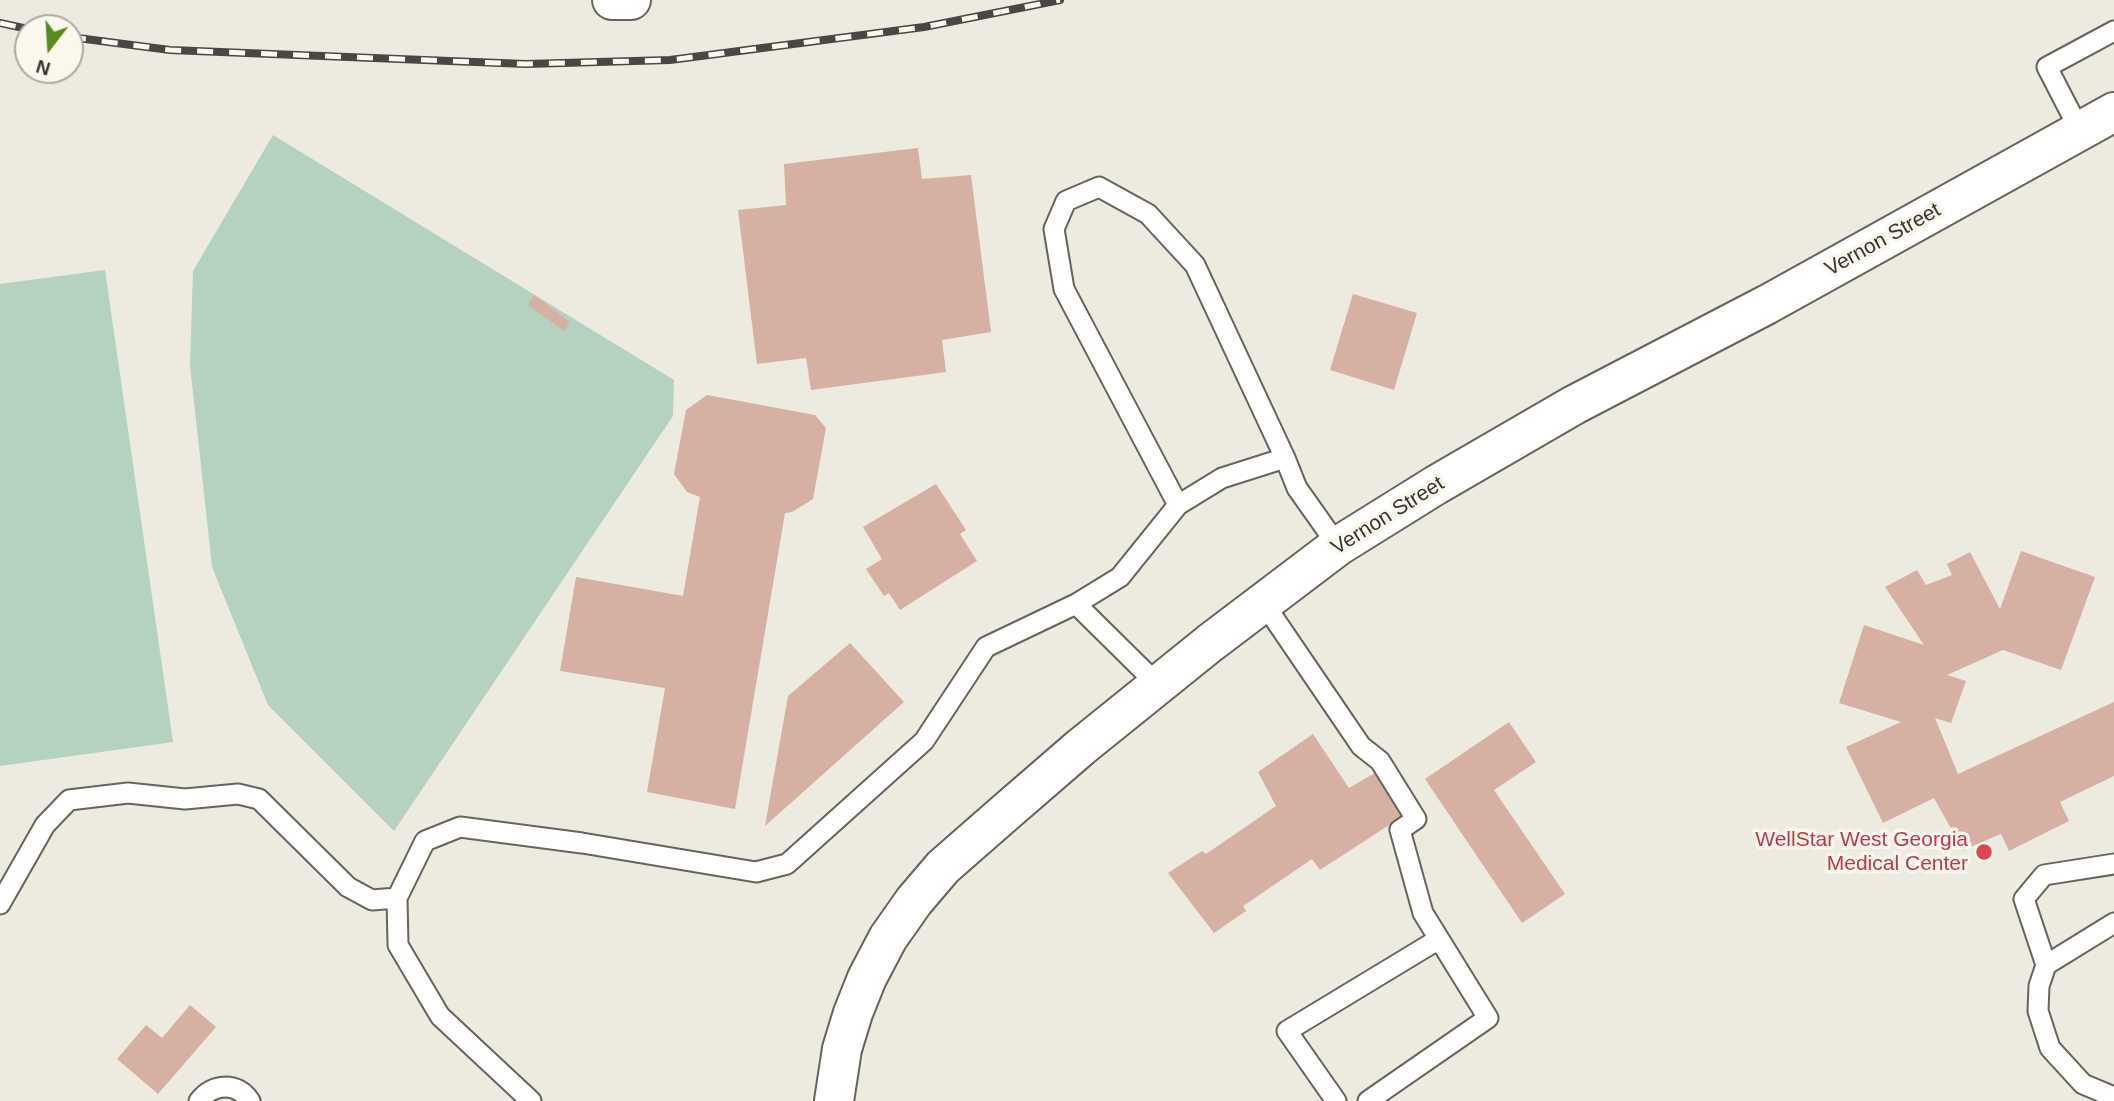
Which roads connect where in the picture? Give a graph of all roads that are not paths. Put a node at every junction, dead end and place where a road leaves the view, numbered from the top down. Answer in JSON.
{"nodes":[{"id":1,"x":612,"y":0,"type":"edge"},
{"id":2,"x":631,"y":0,"type":"edge"},
{"id":3,"x":2114,"y":31,"type":"edge"},
{"id":4,"x":2114,"y":112,"type":"edge"},
{"id":5,"x":2080,"y":131,"type":"junction"},
{"id":6,"x":1285,"y":458,"type":"junction"},
{"id":7,"x":1178,"y":505,"type":"junction"},
{"id":8,"x":1338,"y":546,"type":"junction"},
{"id":9,"x":1263,"y":602,"type":"junction"},
{"id":10,"x":1076,"y":604,"type":"junction"},
{"id":11,"x":1157,"y":684,"type":"junction"},
{"id":12,"x":2114,"y":864,"type":"edge"},
{"id":13,"x":397,"y":898,"type":"junction"},
{"id":14,"x":0,"y":904,"type":"edge"},
{"id":15,"x":2114,"y":923,"type":"edge"},
{"id":16,"x":1439,"y":939,"type":"junction"},
{"id":17,"x":2046,"y":965,"type":"junction"},
{"id":18,"x":2114,"y":1097,"type":"edge"},
{"id":19,"x":199,"y":1101,"type":"edge"},
{"id":20,"x":250,"y":1101,"type":"edge"},
{"id":21,"x":531,"y":1101,"type":"edge"},
{"id":22,"x":834,"y":1101,"type":"edge"},
{"id":23,"x":1336,"y":1101,"type":"edge"},
{"id":24,"x":1368,"y":1101,"type":"edge"}],
"edges":[{"from":1,"to":2,"type":"street"},
{"from":3,"to":5,"type":"lane"},
{"from":4,"to":5,"type":"street","name":"Vernon Street"},
{"from":5,"to":8,"type":"street","name":"Vernon Street"},
{"from":6,"to":7,"type":"lane"},
{"from":6,"to":7,"type":"lane"},
{"from":6,"to":8,"type":"lane"},
{"from":7,"to":10,"type":"lane"},
{"from":8,"to":9,"type":"street","name":"Vernon Street"},
{"from":9,"to":11,"type":"street","name":"Vernon Street"},
{"from":9,"to":16,"type":"lane"},
{"from":10,"to":11,"type":"lane"},
{"from":10,"to":13,"type":"lane"},
{"from":11,"to":22,"type":"street","name":"Vernon Street"},
{"from":12,"to":17,"type":"lane"},
{"from":13,"to":14,"type":"lane"},
{"from":13,"to":21,"type":"lane"},
{"from":15,"to":17,"type":"lane"},
{"from":16,"to":23,"type":"lane"},
{"from":16,"to":24,"type":"lane"},
{"from":17,"to":18,"type":"lane"},
{"from":19,"to":20,"type":"lane"}]}
